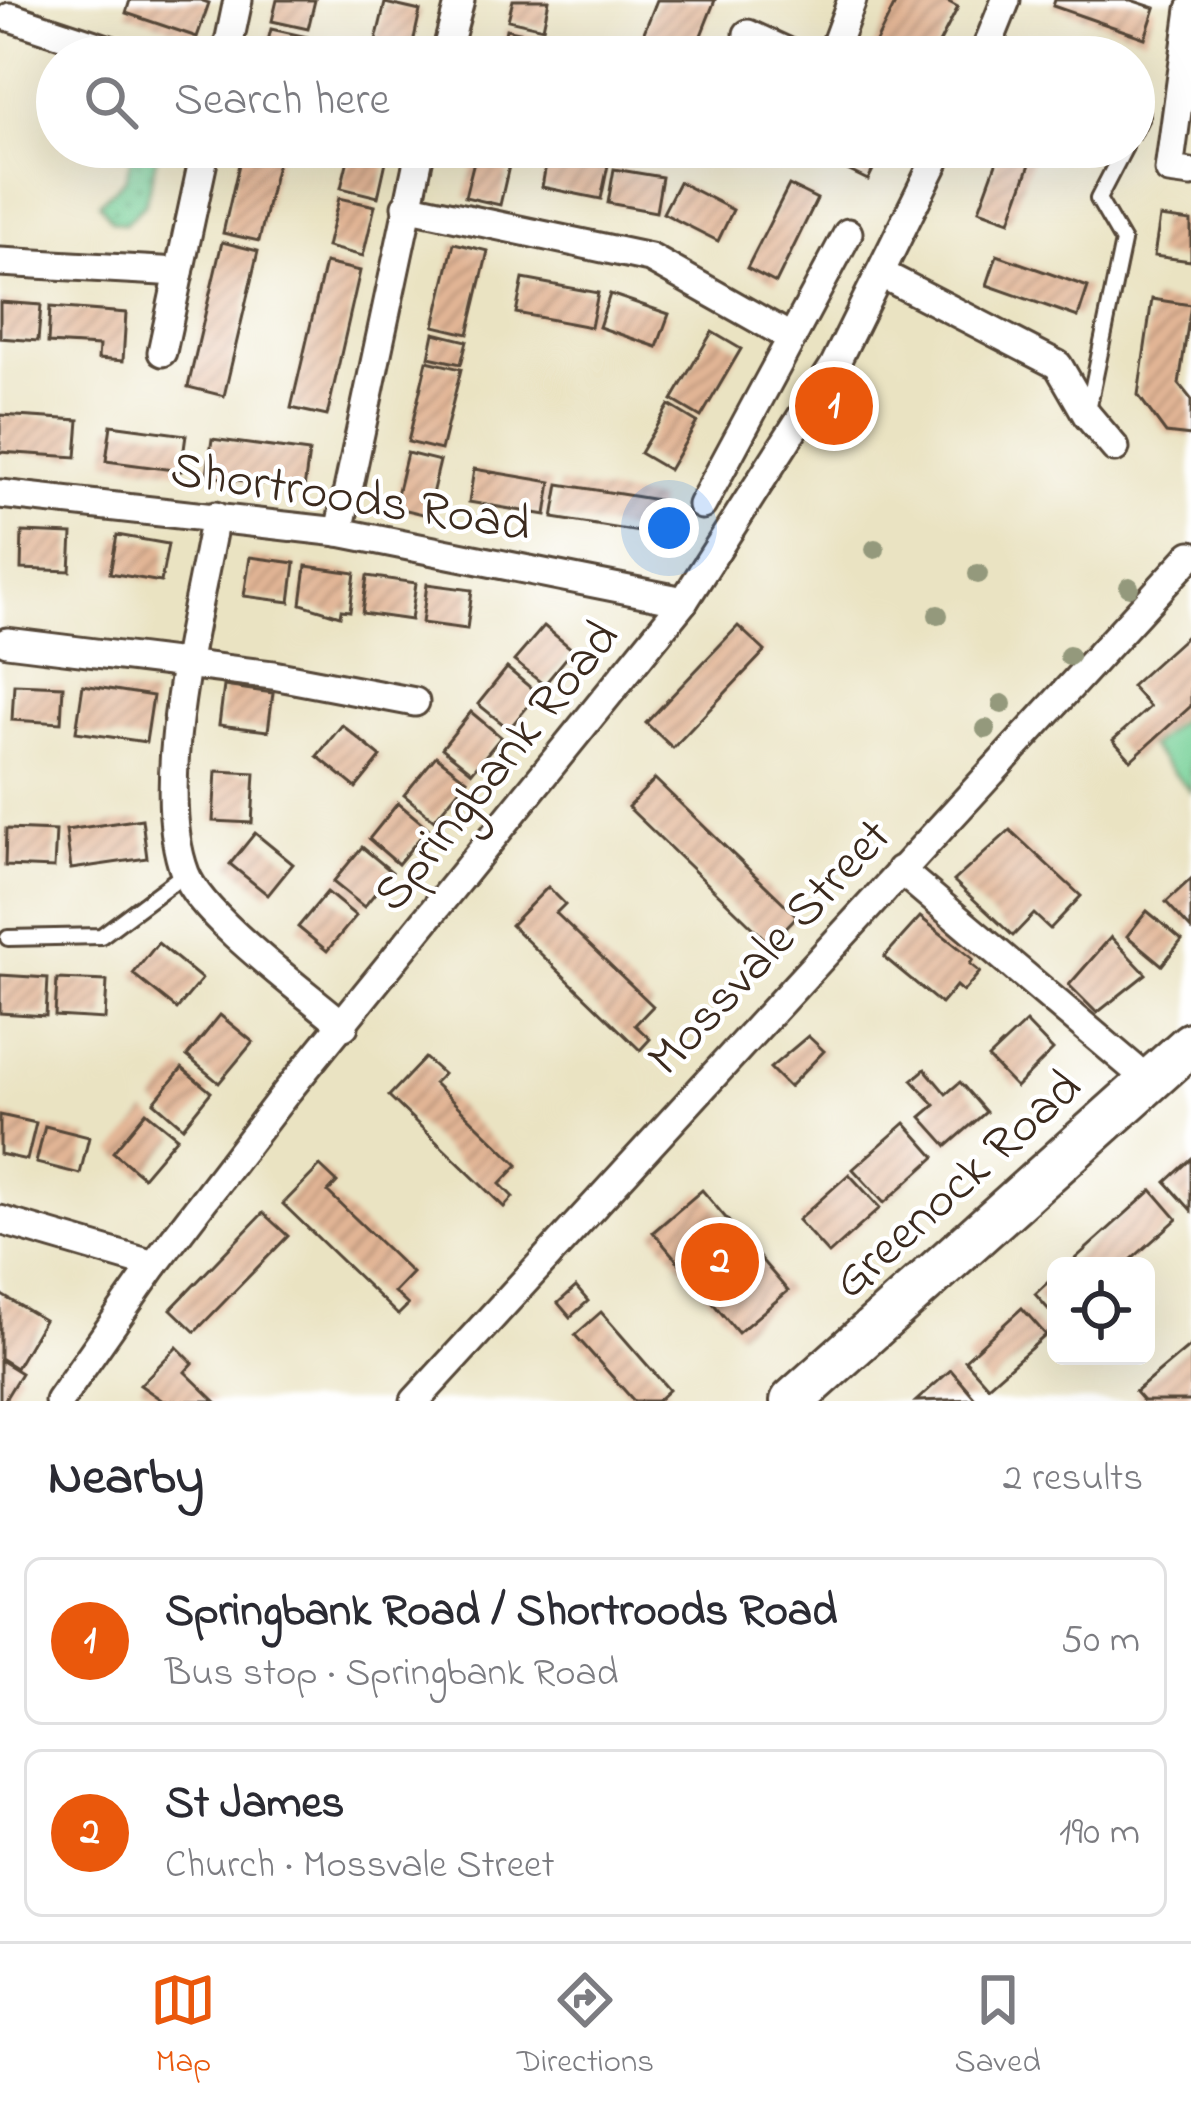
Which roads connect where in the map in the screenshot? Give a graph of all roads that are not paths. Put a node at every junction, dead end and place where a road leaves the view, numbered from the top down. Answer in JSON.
{"nodes":[{"id":1,"x":238,"y":0,"type":"edge"},
{"id":2,"x":460,"y":0,"type":"edge"},
{"id":3,"x":851,"y":0,"type":"edge"},
{"id":4,"x":1006,"y":0,"type":"edge"},
{"id":5,"x":1191,"y":9,"type":"edge"},
{"id":6,"x":8,"y":18,"type":"edge"},
{"id":7,"x":748,"y":34,"type":"dead end"},
{"id":8,"x":65,"y":36,"type":"edge"},
{"id":9,"x":230,"y":36,"type":"edge"},
{"id":10,"x":451,"y":36,"type":"edge"},
{"id":11,"x":752,"y":36,"type":"edge"},
{"id":12,"x":838,"y":36,"type":"edge"},
{"id":13,"x":991,"y":36,"type":"edge"},
{"id":14,"x":201,"y":168,"type":"edge"},
{"id":15,"x":416,"y":168,"type":"edge"},
{"id":16,"x":932,"y":168,"type":"edge"},
{"id":17,"x":1114,"y":168,"type":"edge"},
{"id":18,"x":1191,"y":173,"type":"edge"},
{"id":19,"x":406,"y":206,"type":"junction"},
{"id":20,"x":848,"y":233,"type":"dead end"},
{"id":21,"x":0,"y":262,"type":"edge"},
{"id":22,"x":179,"y":272,"type":"junction"},
{"id":23,"x":880,"y":273,"type":"junction"},
{"id":24,"x":792,"y":338,"type":"junction"},
{"id":25,"x":162,"y":352,"type":"dead end"},
{"id":26,"x":1087,"y":415,"type":"junction"},
{"id":27,"x":1115,"y":448,"type":"dead end"},
{"id":28,"x":0,"y":494,"type":"edge"},
{"id":29,"x":702,"y":505,"type":"dead end"},
{"id":30,"x":215,"y":516,"type":"junction"},
{"id":31,"x":339,"y":532,"type":"junction"},
{"id":32,"x":1191,"y":555,"type":"edge"},
{"id":33,"x":684,"y":601,"type":"junction"},
{"id":34,"x":7,"y":642,"type":"dead end"},
{"id":35,"x":189,"y":667,"type":"junction"},
{"id":36,"x":415,"y":702,"type":"dead end"},
{"id":37,"x":901,"y":870,"type":"junction"},
{"id":38,"x":185,"y":873,"type":"junction"},
{"id":39,"x":8,"y":938,"type":"dead end"},
{"id":40,"x":344,"y":1026,"type":"junction"},
{"id":41,"x":1191,"y":1044,"type":"edge"},
{"id":42,"x":1149,"y":1081,"type":"junction"},
{"id":43,"x":0,"y":1220,"type":"edge"},
{"id":44,"x":154,"y":1265,"type":"junction"},
{"id":45,"x":69,"y":1397,"type":"edge"},
{"id":46,"x":416,"y":1401,"type":"edge"},
{"id":47,"x":792,"y":1401,"type":"edge"}],
"edges":[{"from":1,"to":9,"type":"street"},
{"from":2,"to":10,"type":"street"},
{"from":3,"to":12,"type":"street"},
{"from":4,"to":13,"type":"street"},
{"from":5,"to":18,"type":"street"},
{"from":6,"to":8,"type":"street"},
{"from":7,"to":11,"type":"street"},
{"from":14,"to":22,"type":"street"},
{"from":15,"to":19,"type":"street"},
{"from":16,"to":23,"type":"street","name":"Springbank Road"},
{"from":17,"to":26,"type":"lane"},
{"from":19,"to":24,"type":"street"},
{"from":19,"to":31,"type":"street"},
{"from":20,"to":24,"type":"street"},
{"from":21,"to":22,"type":"street"},
{"from":22,"to":25,"type":"street"},
{"from":23,"to":26,"type":"street"},
{"from":23,"to":33,"type":"street","name":"Springbank Road"},
{"from":24,"to":29,"type":"street"},
{"from":26,"to":27,"type":"street"},
{"from":28,"to":30,"type":"street","name":"Shortroods Road"},
{"from":30,"to":31,"type":"street","name":"Shortroods Road"},
{"from":30,"to":35,"type":"street"},
{"from":31,"to":33,"type":"street","name":"Shortroods Road"},
{"from":32,"to":37,"type":"street","name":"Mossvale Street"},
{"from":33,"to":40,"type":"street","name":"Springbank Road"},
{"from":34,"to":35,"type":"street"},
{"from":35,"to":36,"type":"street"},
{"from":35,"to":38,"type":"street"},
{"from":37,"to":42,"type":"street"},
{"from":37,"to":46,"type":"street","name":"Mossvale Street"},
{"from":38,"to":39,"type":"lane"},
{"from":38,"to":40,"type":"street"},
{"from":40,"to":44,"type":"street","name":"Springbank Road"},
{"from":41,"to":42,"type":"main road","name":"Greenock Road"},
{"from":42,"to":47,"type":"main road","name":"Greenock Road"},
{"from":43,"to":44,"type":"street"},
{"from":44,"to":45,"type":"street","name":"Springbank Road"}]}
